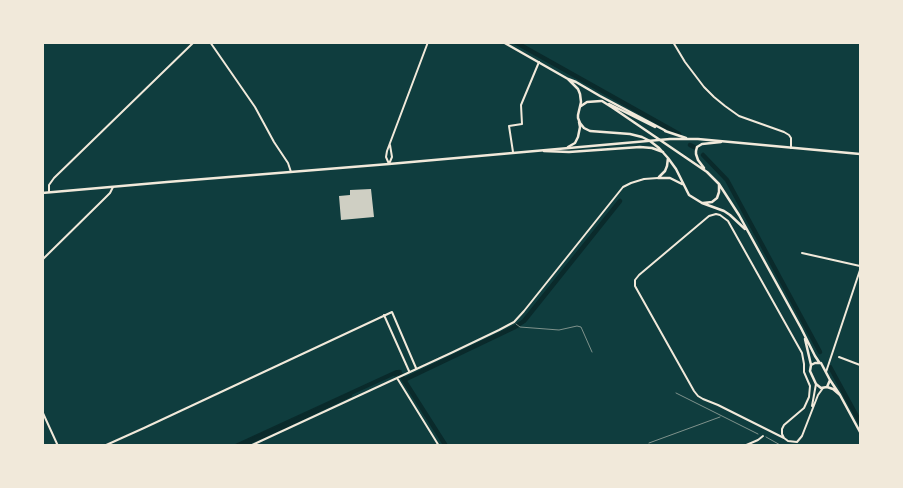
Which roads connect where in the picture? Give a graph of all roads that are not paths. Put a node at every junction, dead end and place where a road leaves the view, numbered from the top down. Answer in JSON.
{"nodes":[{"id":1,"x":194,"y":42,"type":"edge"},
{"id":2,"x":210,"y":42,"type":"edge"},
{"id":3,"x":428,"y":42,"type":"edge"},
{"id":4,"x":503,"y":42,"type":"edge"},
{"id":5,"x":673,"y":42,"type":"edge"},
{"id":6,"x":538,"y":62,"type":"junction"},
{"id":7,"x":568,"y":79,"type":"junction"},
{"id":8,"x":600,"y":96,"type":"junction"},
{"id":9,"x":607,"y":104,"type":"junction"},
{"id":10,"x":580,"y":108,"type":"junction"},
{"id":11,"x":578,"y":120,"type":"junction"},
{"id":12,"x":666,"y":131,"type":"junction"},
{"id":13,"x":686,"y":138,"type":"junction"},
{"id":14,"x":726,"y":142,"type":"junction"},
{"id":15,"x":390,"y":145,"type":"junction"},
{"id":16,"x":568,"y":147,"type":"junction"},
{"id":17,"x":791,"y":148,"type":"junction"},
{"id":18,"x":533,"y":151,"type":"junction"},
{"id":19,"x":514,"y":152,"type":"junction"},
{"id":20,"x":664,"y":153,"type":"junction"},
{"id":21,"x":860,"y":154,"type":"edge"},
{"id":22,"x":668,"y":158,"type":"junction"},
{"id":23,"x":389,"y":164,"type":"junction"},
{"id":24,"x":291,"y":172,"type":"junction"},
{"id":25,"x":707,"y":172,"type":"junction"},
{"id":26,"x":658,"y":178,"type":"junction"},
{"id":27,"x":719,"y":184,"type":"junction"},
{"id":28,"x":684,"y":186,"type":"junction"},
{"id":29,"x":113,"y":187,"type":"junction"},
{"id":30,"x":42,"y":193,"type":"edge"},
{"id":31,"x":49,"y":193,"type":"junction"},
{"id":32,"x":702,"y":203,"type":"junction"},
{"id":33,"x":748,"y":232,"type":"junction"},
{"id":34,"x":802,"y":253,"type":"dead end"},
{"id":35,"x":42,"y":260,"type":"edge"},
{"id":36,"x":860,"y":266,"type":"edge"},
{"id":37,"x":860,"y":270,"type":"edge"},
{"id":38,"x":384,"y":315,"type":"junction"},
{"id":39,"x":804,"y":333,"type":"junction"},
{"id":40,"x":830,"y":356,"type":"junction"},
{"id":41,"x":839,"y":357,"type":"dead end"},
{"id":42,"x":820,"y":363,"type":"junction"},
{"id":43,"x":811,"y":365,"type":"junction"},
{"id":44,"x":860,"y":365,"type":"edge"},
{"id":45,"x":416,"y":368,"type":"junction"},
{"id":46,"x":409,"y":371,"type":"junction"},
{"id":47,"x":826,"y":372,"type":"junction"},
{"id":48,"x":397,"y":378,"type":"junction"},
{"id":49,"x":830,"y":380,"type":"junction"},
{"id":50,"x":816,"y":384,"type":"junction"},
{"id":51,"x":825,"y":388,"type":"junction"},
{"id":52,"x":840,"y":395,"type":"junction"},
{"id":53,"x":812,"y":409,"type":"junction"},
{"id":54,"x":42,"y":411,"type":"edge"},
{"id":55,"x":860,"y":432,"type":"edge"},
{"id":56,"x":763,"y":436,"type":"road end"},
{"id":57,"x":784,"y":438,"type":"junction"},
{"id":58,"x":58,"y":446,"type":"edge"},
{"id":59,"x":104,"y":446,"type":"edge"},
{"id":60,"x":250,"y":446,"type":"edge"},
{"id":61,"x":439,"y":446,"type":"edge"},
{"id":62,"x":744,"y":446,"type":"edge"}],
"edges":[{"from":1,"to":31,"type":"street"},
{"from":2,"to":24,"type":"street"},
{"from":3,"to":15,"type":"street"},
{"from":4,"to":6,"type":"street"},
{"from":5,"to":17,"type":"street"},
{"from":6,"to":7,"type":"street"},
{"from":6,"to":19,"type":"street"},
{"from":7,"to":8,"type":"street"},
{"from":7,"to":10,"type":"street"},
{"from":8,"to":9,"type":"street"},
{"from":8,"to":12,"type":"street"},
{"from":9,"to":10,"type":"street"},
{"from":9,"to":12,"type":"street"},
{"from":9,"to":25,"type":"street"},
{"from":10,"to":11,"type":"street"},
{"from":11,"to":16,"type":"street"},
{"from":11,"to":20,"type":"street"},
{"from":12,"to":13,"type":"street"},
{"from":13,"to":14,"type":"street"},
{"from":13,"to":16,"type":"street"},
{"from":14,"to":17,"type":"street"},
{"from":14,"to":25,"type":"street"},
{"from":15,"to":23,"type":"street"},
{"from":15,"to":23,"type":"street"},
{"from":16,"to":18,"type":"street"},
{"from":17,"to":21,"type":"street"},
{"from":18,"to":19,"type":"street"},
{"from":18,"to":20,"type":"street"},
{"from":19,"to":23,"type":"street"},
{"from":20,"to":22,"type":"street"},
{"from":22,"to":26,"type":"street"},
{"from":22,"to":28,"type":"street"},
{"from":23,"to":24,"type":"street"},
{"from":24,"to":29,"type":"street"},
{"from":25,"to":27,"type":"street"},
{"from":26,"to":28,"type":"street"},
{"from":26,"to":45,"type":"street"},
{"from":27,"to":32,"type":"street"},
{"from":27,"to":33,"type":"street"},
{"from":28,"to":32,"type":"street"},
{"from":29,"to":31,"type":"street"},
{"from":29,"to":35,"type":"street"},
{"from":30,"to":31,"type":"street"},
{"from":32,"to":33,"type":"street"},
{"from":33,"to":39,"type":"street"},
{"from":34,"to":36,"type":"street"},
{"from":37,"to":40,"type":"street"},
{"from":38,"to":45,"type":"street"},
{"from":38,"to":46,"type":"street"},
{"from":38,"to":59,"type":"street"},
{"from":39,"to":42,"type":"street"},
{"from":39,"to":43,"type":"street"},
{"from":40,"to":42,"type":"street"},
{"from":40,"to":47,"type":"street"},
{"from":41,"to":44,"type":"street"},
{"from":42,"to":43,"type":"street"},
{"from":42,"to":47,"type":"street"},
{"from":43,"to":50,"type":"street"},
{"from":45,"to":46,"type":"street"},
{"from":46,"to":48,"type":"street"},
{"from":47,"to":49,"type":"street"},
{"from":48,"to":60,"type":"street"},
{"from":48,"to":61,"type":"street"},
{"from":49,"to":51,"type":"street"},
{"from":49,"to":52,"type":"street"},
{"from":50,"to":51,"type":"street"},
{"from":50,"to":53,"type":"street"},
{"from":51,"to":52,"type":"street"},
{"from":51,"to":53,"type":"street"},
{"from":52,"to":55,"type":"street"},
{"from":53,"to":57,"type":"street"},
{"from":54,"to":58,"type":"street"},
{"from":56,"to":62,"type":"street"},
{"from":57,"to":57,"type":"street"}]}
